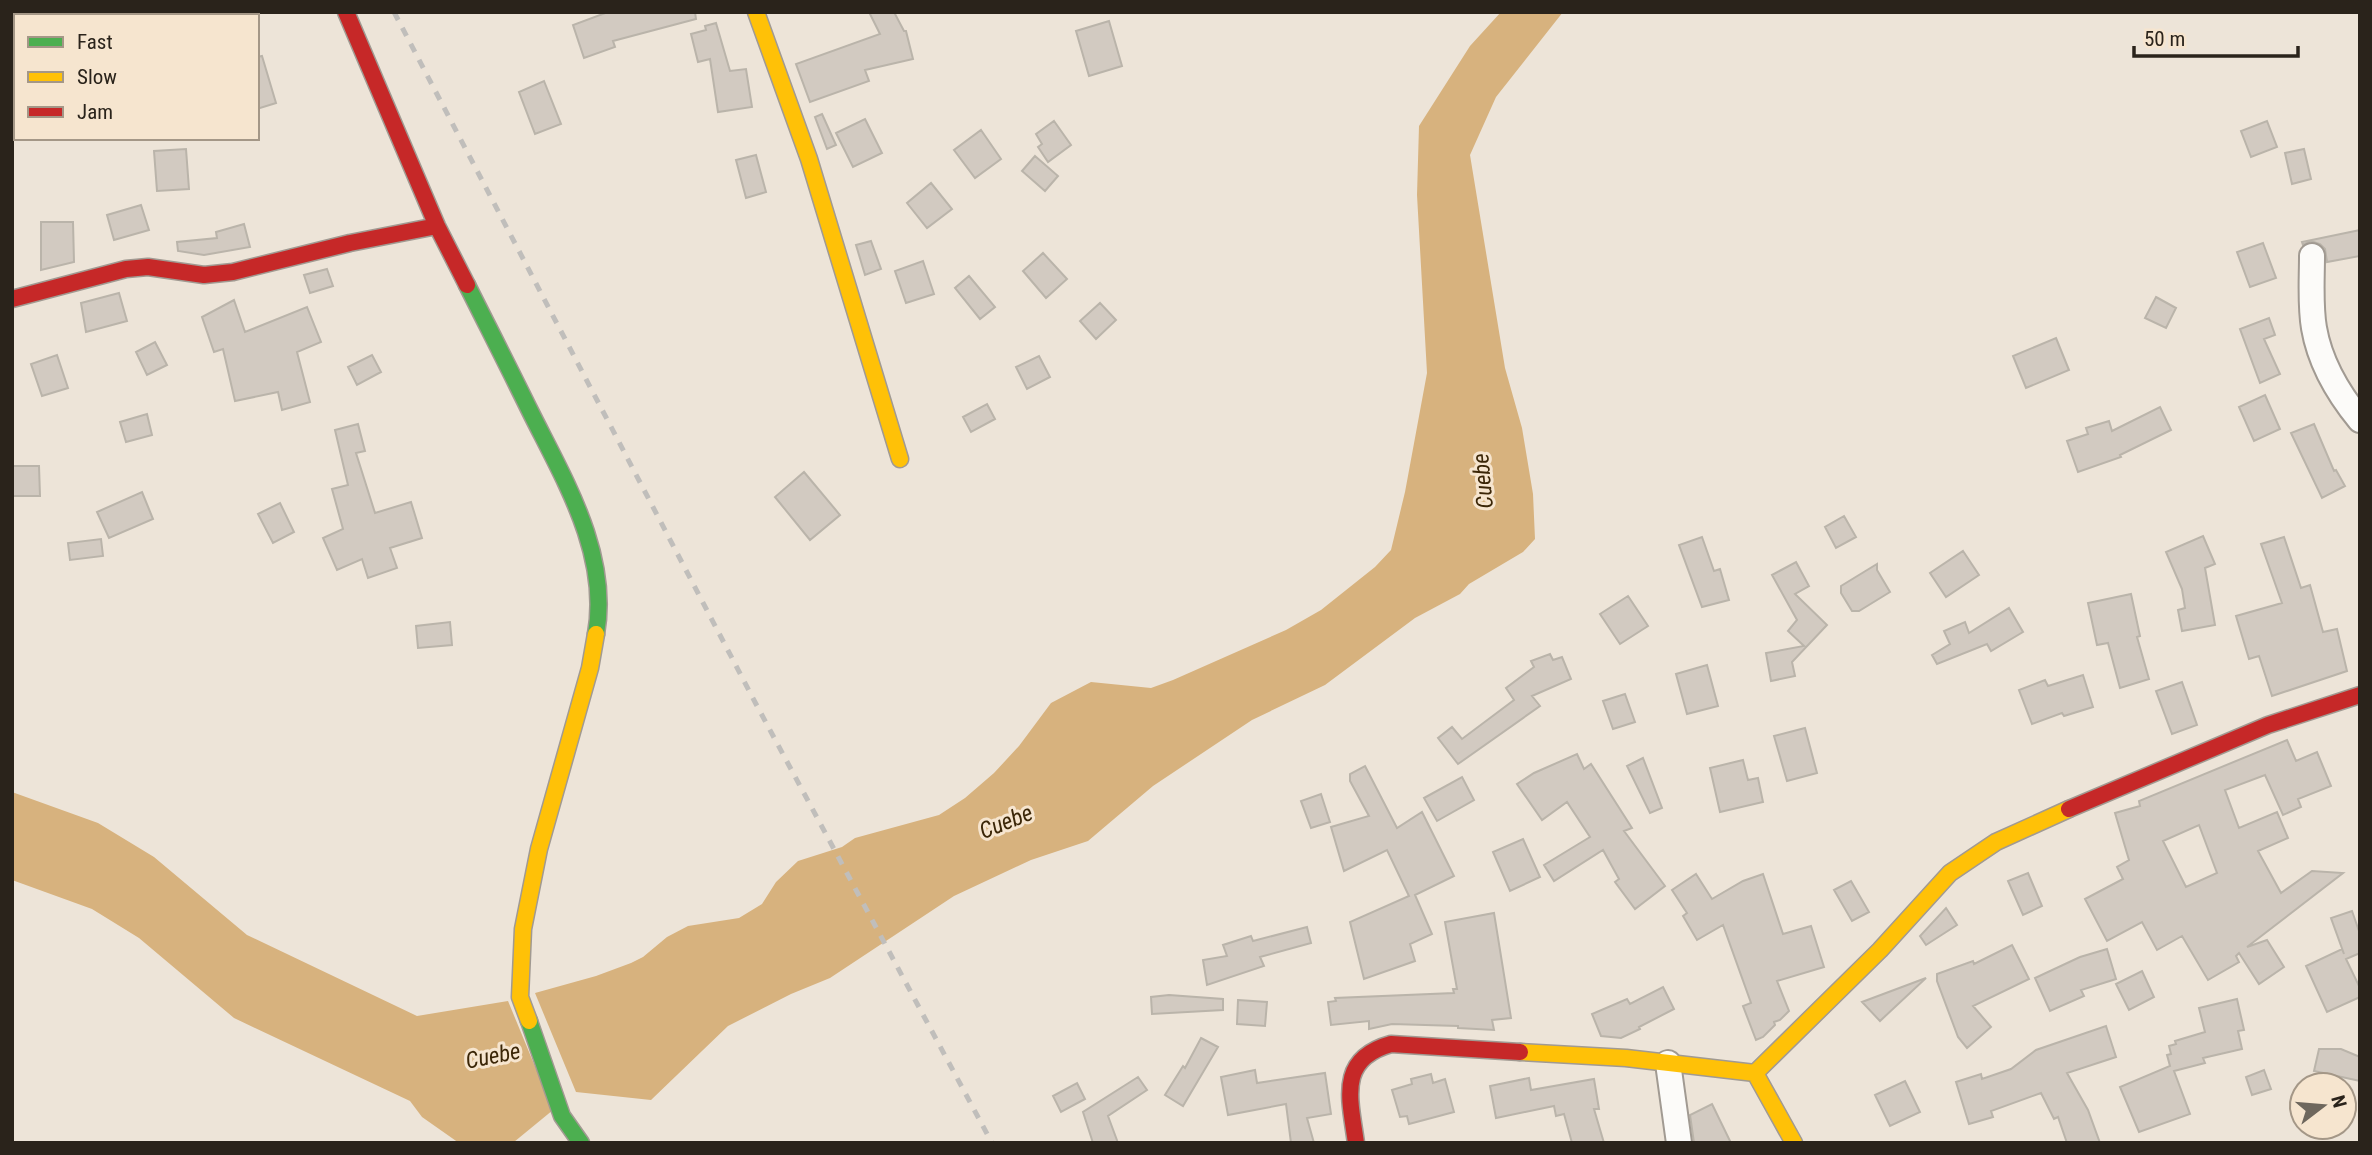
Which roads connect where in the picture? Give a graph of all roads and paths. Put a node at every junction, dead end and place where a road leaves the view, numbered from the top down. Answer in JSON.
{"nodes":[{"id":1,"x":346,"y":12,"type":"edge"},
{"id":2,"x":756,"y":12,"type":"edge"},
{"id":3,"x":436,"y":226,"type":"junction"},
{"id":4,"x":2312,"y":256,"type":"dead end"},
{"id":5,"x":16,"y":292,"type":"edge"},
{"id":6,"x":2360,"y":420,"type":"edge"},
{"id":7,"x":900,"y":459,"type":"dead end"},
{"id":8,"x":2360,"y":695,"type":"edge"},
{"id":9,"x":1668,"y":1063,"type":"junction"},
{"id":10,"x":1755,"y":1073,"type":"junction"},
{"id":11,"x":581,"y":1143,"type":"edge"},
{"id":12,"x":1356,"y":1143,"type":"edge"},
{"id":13,"x":1679,"y":1143,"type":"edge"},
{"id":14,"x":1794,"y":1143,"type":"edge"}],
"edges":[{"from":1,"to":3,"type":"street"},
{"from":2,"to":7,"type":"street"},
{"from":3,"to":5,"type":"street"},
{"from":3,"to":11,"type":"street"},
{"from":4,"to":6,"type":"street"},
{"from":8,"to":10,"type":"street"},
{"from":9,"to":10,"type":"street"},
{"from":9,"to":12,"type":"street"},
{"from":9,"to":13,"type":"street"},
{"from":10,"to":14,"type":"street"}]}
